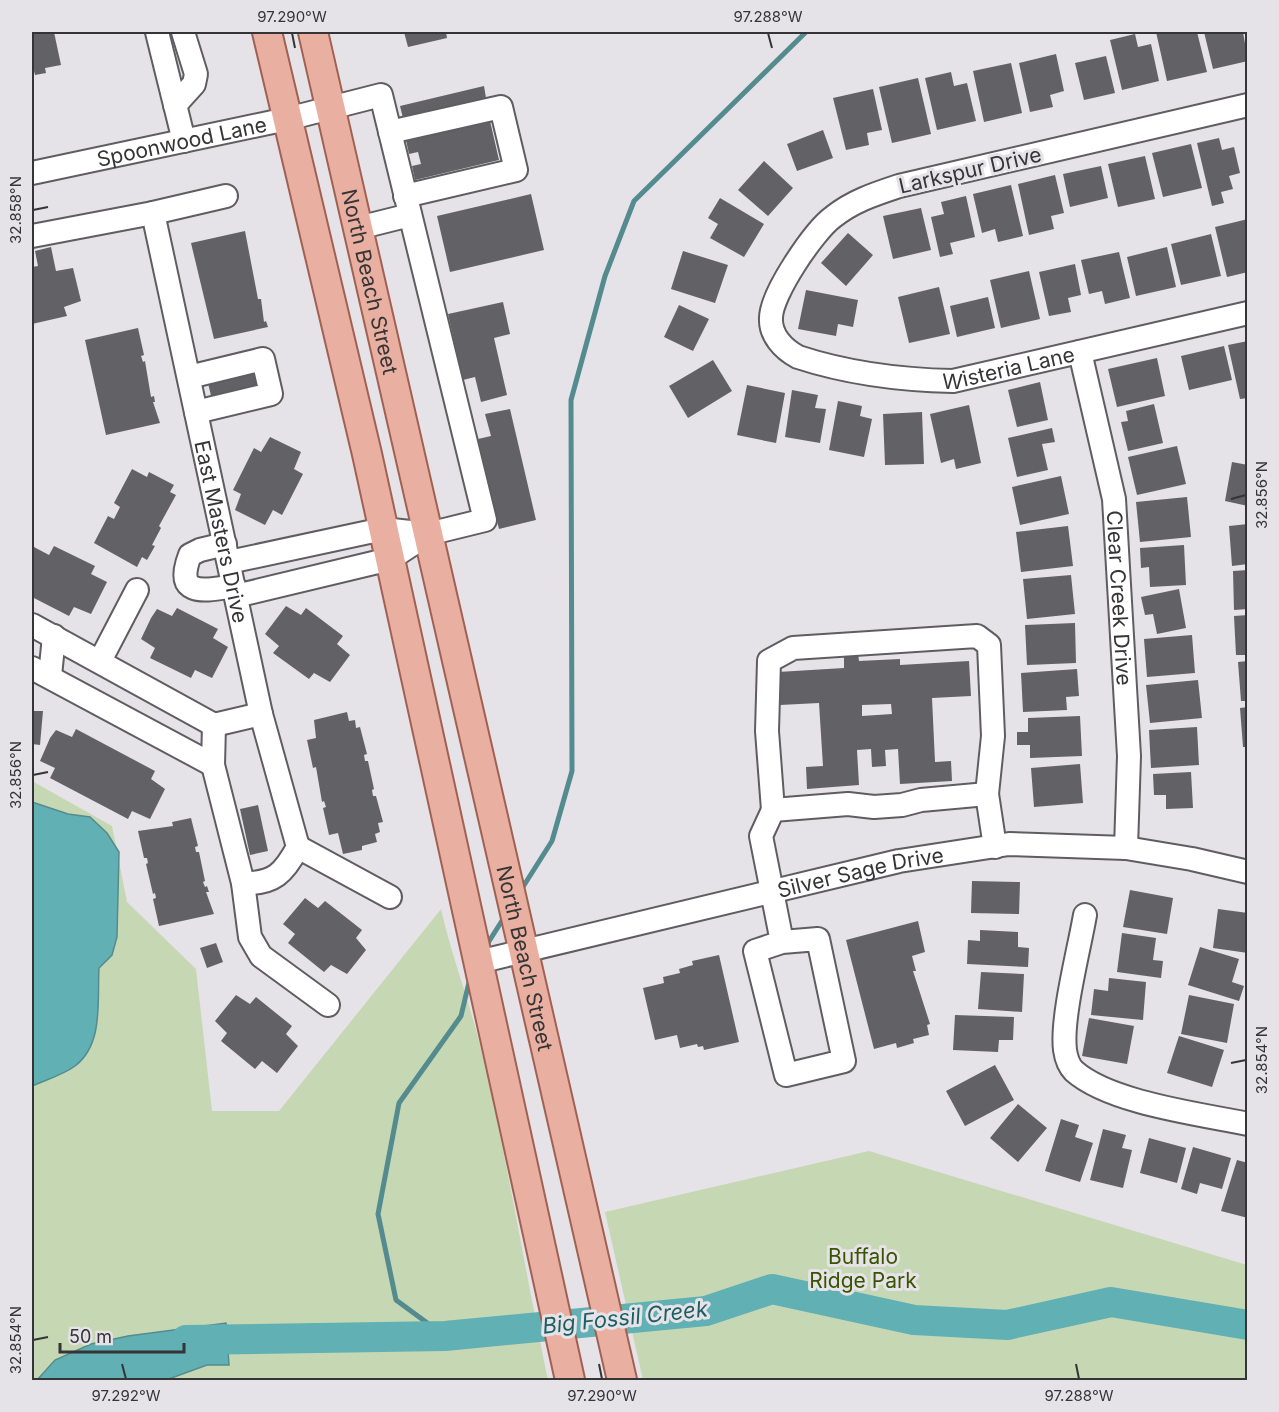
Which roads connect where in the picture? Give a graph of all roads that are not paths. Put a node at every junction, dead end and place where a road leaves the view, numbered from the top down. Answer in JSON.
{"nodes":[{"id":1,"x":157,"y":32,"type":"edge"},
{"id":2,"x":183,"y":32,"type":"edge"},
{"id":3,"x":267,"y":32,"type":"edge"},
{"id":4,"x":313,"y":32,"type":"edge"},
{"id":5,"x":175,"y":105,"type":"junction"},
{"id":6,"x":1248,"y":105,"type":"edge"},
{"id":7,"x":331,"y":108,"type":"junction"},
{"id":8,"x":286,"y":119,"type":"junction"},
{"id":9,"x":390,"y":132,"type":"junction"},
{"id":10,"x":184,"y":141,"type":"junction"},
{"id":11,"x":32,"y":173,"type":"edge"},
{"id":12,"x":226,"y":196,"type":"dead end"},
{"id":13,"x":408,"y":206,"type":"junction"},
{"id":14,"x":153,"y":213,"type":"junction"},
{"id":15,"x":358,"y":228,"type":"junction"},
{"id":16,"x":32,"y":236,"type":"edge"},
{"id":17,"x":1248,"y":313,"type":"edge"},
{"id":18,"x":775,"y":336,"type":"joint"},
{"id":19,"x":1080,"y":352,"type":"junction"},
{"id":20,"x":189,"y":377,"type":"junction"},
{"id":21,"x":196,"y":412,"type":"junction"},
{"id":22,"x":384,"y":528,"type":"junction"},
{"id":23,"x":428,"y":534,"type":"junction"},
{"id":24,"x":227,"y":553,"type":"junction"},
{"id":25,"x":390,"y":559,"type":"junction"},
{"id":26,"x":137,"y":590,"type":"dead end"},
{"id":27,"x":235,"y":591,"type":"junction"},
{"id":28,"x":32,"y":625,"type":"edge"},
{"id":29,"x":54,"y":636,"type":"junction"},
{"id":30,"x":100,"y":661,"type":"junction"},
{"id":31,"x":41,"y":672,"type":"edge"},
{"id":32,"x":261,"y":714,"type":"junction"},
{"id":33,"x":214,"y":725,"type":"junction"},
{"id":34,"x":213,"y":765,"type":"junction"},
{"id":35,"x":987,"y":794,"type":"junction"},
{"id":36,"x":773,"y":810,"type":"junction"},
{"id":37,"x":298,"y":847,"type":"junction"},
{"id":38,"x":995,"y":847,"type":"junction"},
{"id":39,"x":1126,"y":848,"type":"junction"},
{"id":40,"x":1248,"y":872,"type":"edge"},
{"id":41,"x":243,"y":883,"type":"junction"},
{"id":42,"x":771,"y":892,"type":"junction"},
{"id":43,"x":390,"y":897,"type":"dead end"},
{"id":44,"x":1085,"y":915,"type":"dead end"},
{"id":45,"x":521,"y":938,"type":"junction"},
{"id":46,"x":782,"y":942,"type":"junction"},
{"id":47,"x":478,"y":962,"type":"junction"},
{"id":48,"x":328,"y":1005,"type":"dead end"},
{"id":49,"x":1248,"y":1124,"type":"edge"},
{"id":50,"x":570,"y":1380,"type":"edge"},
{"id":51,"x":622,"y":1380,"type":"edge"}],
"edges":[{"from":1,"to":5,"type":"street"},
{"from":2,"to":5,"type":"street"},
{"from":3,"to":8,"type":"main road","name":"North Beach Street"},
{"from":4,"to":7,"type":"main road","name":"North Beach Street"},
{"from":5,"to":10,"type":"street"},
{"from":6,"to":18,"type":"street","name":"Larkspur Drive"},
{"from":7,"to":8,"type":"street","name":"Spoonwood Lane"},
{"from":7,"to":9,"type":"street","name":"Spoonwood Lane"},
{"from":7,"to":15,"type":"main road","name":"North Beach Street"},
{"from":8,"to":10,"type":"street","name":"Spoonwood Lane"},
{"from":8,"to":22,"type":"main road","name":"North Beach Street"},
{"from":9,"to":13,"type":"street"},
{"from":9,"to":13,"type":"street"},
{"from":10,"to":11,"type":"street","name":"Spoonwood Lane"},
{"from":12,"to":14,"type":"street"},
{"from":13,"to":15,"type":"street"},
{"from":13,"to":23,"type":"street"},
{"from":14,"to":16,"type":"street"},
{"from":14,"to":20,"type":"street","name":"East Masters Drive"},
{"from":15,"to":23,"type":"main road","name":"North Beach Street"},
{"from":17,"to":19,"type":"street","name":"Wisteria Lane"},
{"from":18,"to":19,"type":"street","name":"Wisteria Lane"},
{"from":19,"to":39,"type":"street","name":"Clear Creek Drive"},
{"from":20,"to":21,"type":"street","name":"East Masters Drive"},
{"from":20,"to":21,"type":"street"},
{"from":21,"to":24,"type":"street","name":"East Masters Drive"},
{"from":22,"to":23,"type":"street"},
{"from":22,"to":24,"type":"street"},
{"from":22,"to":25,"type":"main road","name":"North Beach Street"},
{"from":23,"to":25,"type":"street"},
{"from":23,"to":45,"type":"main road","name":"North Beach Street"},
{"from":24,"to":27,"type":"street","name":"East Masters Drive"},
{"from":24,"to":27,"type":"street"},
{"from":25,"to":27,"type":"street"},
{"from":25,"to":47,"type":"main road","name":"North Beach Street"},
{"from":26,"to":30,"type":"street"},
{"from":27,"to":32,"type":"street","name":"East Masters Drive"},
{"from":28,"to":29,"type":"street"},
{"from":29,"to":30,"type":"street"},
{"from":29,"to":31,"type":"street"},
{"from":30,"to":33,"type":"street"},
{"from":31,"to":34,"type":"street"},
{"from":32,"to":33,"type":"street"},
{"from":32,"to":37,"type":"street","name":"East Masters Drive"},
{"from":33,"to":34,"type":"street"},
{"from":34,"to":41,"type":"street"},
{"from":35,"to":36,"type":"street"},
{"from":35,"to":36,"type":"street"},
{"from":35,"to":38,"type":"street"},
{"from":36,"to":42,"type":"street"},
{"from":37,"to":41,"type":"street"},
{"from":37,"to":43,"type":"street"},
{"from":38,"to":39,"type":"street","name":"Silver Sage Drive"},
{"from":38,"to":42,"type":"street","name":"Silver Sage Drive"},
{"from":39,"to":40,"type":"street","name":"Silver Sage Drive"},
{"from":41,"to":48,"type":"street"},
{"from":42,"to":45,"type":"street","name":"Silver Sage Drive"},
{"from":42,"to":46,"type":"street"},
{"from":44,"to":49,"type":"street"},
{"from":45,"to":47,"type":"street","name":"Silver Sage Drive"},
{"from":45,"to":51,"type":"main road","name":"North Beach Street"},
{"from":46,"to":46,"type":"street"},
{"from":47,"to":50,"type":"main road","name":"North Beach Street"}]}
